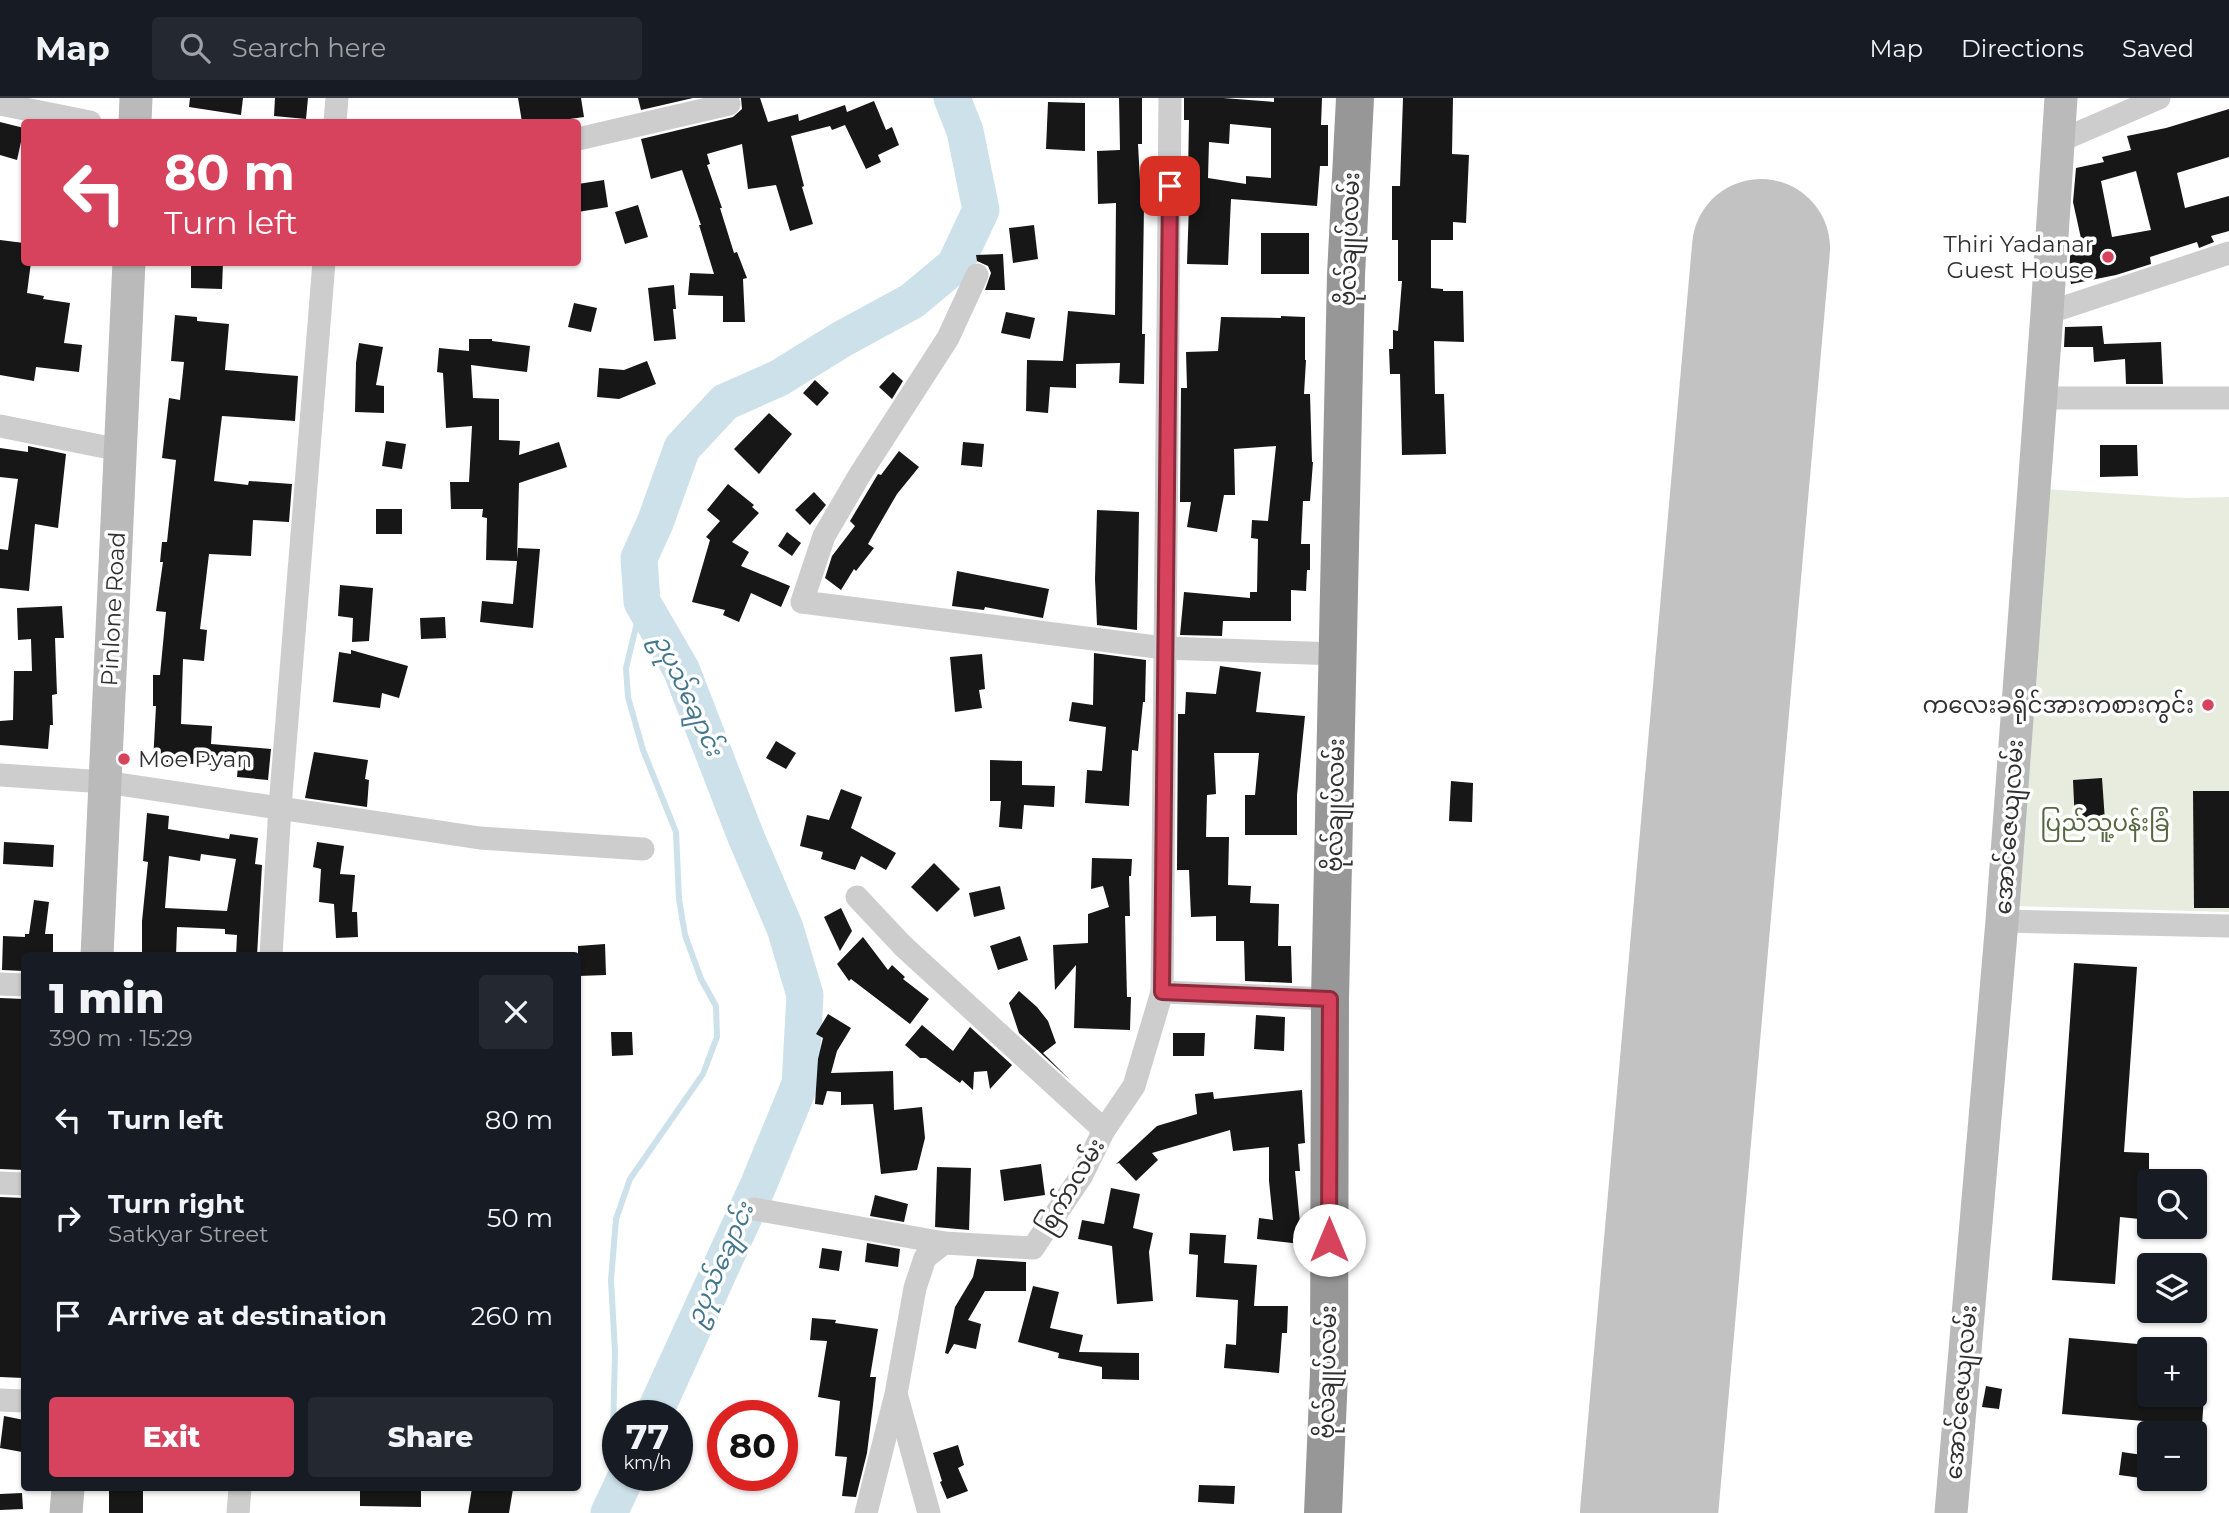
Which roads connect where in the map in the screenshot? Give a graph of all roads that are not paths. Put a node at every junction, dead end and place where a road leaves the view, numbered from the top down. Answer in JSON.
{"nodes":[{"id":1,"x":136,"y":98,"type":"edge"},
{"id":2,"x":337,"y":98,"type":"edge"},
{"id":3,"x":1170,"y":98,"type":"edge"},
{"id":4,"x":1355,"y":98,"type":"edge"},
{"id":5,"x":2061,"y":98,"type":"edge"},
{"id":6,"x":2159,"y":98,"type":"edge"},
{"id":7,"x":0,"y":104,"type":"edge"},
{"id":8,"x":729,"y":104,"type":"dead end"},
{"id":9,"x":75,"y":119,"type":"edge"},
{"id":10,"x":135,"y":119,"type":"edge"},
{"id":11,"x":335,"y":119,"type":"edge"},
{"id":12,"x":581,"y":137,"type":"edge"},
{"id":13,"x":2057,"y":142,"type":"junction"},
{"id":14,"x":2229,"y":253,"type":"edge"},
{"id":15,"x":129,"y":266,"type":"edge"},
{"id":16,"x":324,"y":266,"type":"edge"},
{"id":17,"x":977,"y":275,"type":"dead end"},
{"id":18,"x":2047,"y":313,"type":"junction"},
{"id":19,"x":2040,"y":398,"type":"junction"},
{"id":20,"x":2229,"y":398,"type":"edge"},
{"id":21,"x":0,"y":426,"type":"edge"},
{"id":22,"x":120,"y":450,"type":"junction"},
{"id":23,"x":1164,"y":648,"type":"junction"},
{"id":24,"x":1339,"y":654,"type":"junction"},
{"id":25,"x":0,"y":775,"type":"edge"},
{"id":26,"x":106,"y":782,"type":"junction"},
{"id":27,"x":280,"y":807,"type":"junction"},
{"id":28,"x":643,"y":849,"type":"dead end"},
{"id":29,"x":857,"y":897,"type":"dead end"},
{"id":30,"x":2001,"y":920,"type":"junction"},
{"id":31,"x":2229,"y":926,"type":"edge"},
{"id":32,"x":97,"y":952,"type":"edge"},
{"id":33,"x":271,"y":952,"type":"edge"},
{"id":34,"x":0,"y":984,"type":"edge"},
{"id":35,"x":21,"y":985,"type":"edge"},
{"id":36,"x":1162,"y":992,"type":"junction"},
{"id":37,"x":1330,"y":999,"type":"junction"},
{"id":38,"x":1104,"y":1130,"type":"junction"},
{"id":39,"x":0,"y":1183,"type":"edge"},
{"id":40,"x":21,"y":1184,"type":"edge"},
{"id":41,"x":754,"y":1209,"type":"dead end"},
{"id":42,"x":944,"y":1243,"type":"junction"},
{"id":43,"x":896,"y":1394,"type":"junction"},
{"id":44,"x":0,"y":1400,"type":"edge"},
{"id":45,"x":21,"y":1401,"type":"edge"},
{"id":46,"x":68,"y":1491,"type":"edge"},
{"id":47,"x":240,"y":1491,"type":"edge"},
{"id":48,"x":66,"y":1513,"type":"edge"},
{"id":49,"x":237,"y":1513,"type":"edge"},
{"id":50,"x":866,"y":1513,"type":"edge"},
{"id":51,"x":929,"y":1513,"type":"edge"},
{"id":52,"x":1323,"y":1513,"type":"edge"},
{"id":53,"x":1951,"y":1513,"type":"edge"}],
"edges":[{"from":1,"to":10,"type":"street"},
{"from":2,"to":11,"type":"street"},
{"from":3,"to":23,"type":"street"},
{"from":4,"to":24,"type":"highway","name":"ဗိုလ်ချုပ်လမ်း"},
{"from":5,"to":13,"type":"street","name":"အောင်ဇေယျလမ်း"},
{"from":6,"to":13,"type":"street"},
{"from":7,"to":9,"type":"street"},
{"from":8,"to":12,"type":"street"},
{"from":13,"to":18,"type":"street","name":"အောင်ဇေယျလမ်း"},
{"from":14,"to":18,"type":"street"},
{"from":15,"to":22,"type":"street","name":"Pinlone Road"},
{"from":16,"to":27,"type":"street"},
{"from":17,"to":23,"type":"street"},
{"from":18,"to":19,"type":"street","name":"အောင်ဇေယျလမ်း"},
{"from":19,"to":20,"type":"street"},
{"from":19,"to":30,"type":"street","name":"အောင်ဇေယျလမ်း"},
{"from":21,"to":22,"type":"street"},
{"from":22,"to":26,"type":"street","name":"Pinlone Road"},
{"from":23,"to":24,"type":"street"},
{"from":23,"to":36,"type":"street"},
{"from":24,"to":37,"type":"highway","name":"ဗိုလ်ချုပ်လမ်း"},
{"from":25,"to":26,"type":"street"},
{"from":26,"to":27,"type":"street"},
{"from":26,"to":32,"type":"street","name":"Pinlone Road"},
{"from":27,"to":28,"type":"street"},
{"from":27,"to":33,"type":"street"},
{"from":29,"to":38,"type":"street","name":"စြက်ာလမ်း"},
{"from":30,"to":31,"type":"street"},
{"from":30,"to":53,"type":"street","name":"အောင်ဇေယျလမ်း"},
{"from":34,"to":35,"type":"street"},
{"from":36,"to":37,"type":"street"},
{"from":36,"to":38,"type":"street"},
{"from":37,"to":52,"type":"highway","name":"ဗိုလ်ချုပ်လမ်း"},
{"from":38,"to":42,"type":"street","name":"စြက်ာလမ်း"},
{"from":39,"to":40,"type":"street"},
{"from":41,"to":42,"type":"street"},
{"from":42,"to":43,"type":"street"},
{"from":43,"to":50,"type":"street"},
{"from":43,"to":51,"type":"street"},
{"from":44,"to":45,"type":"street"},
{"from":46,"to":48,"type":"street"},
{"from":47,"to":49,"type":"street"}]}
